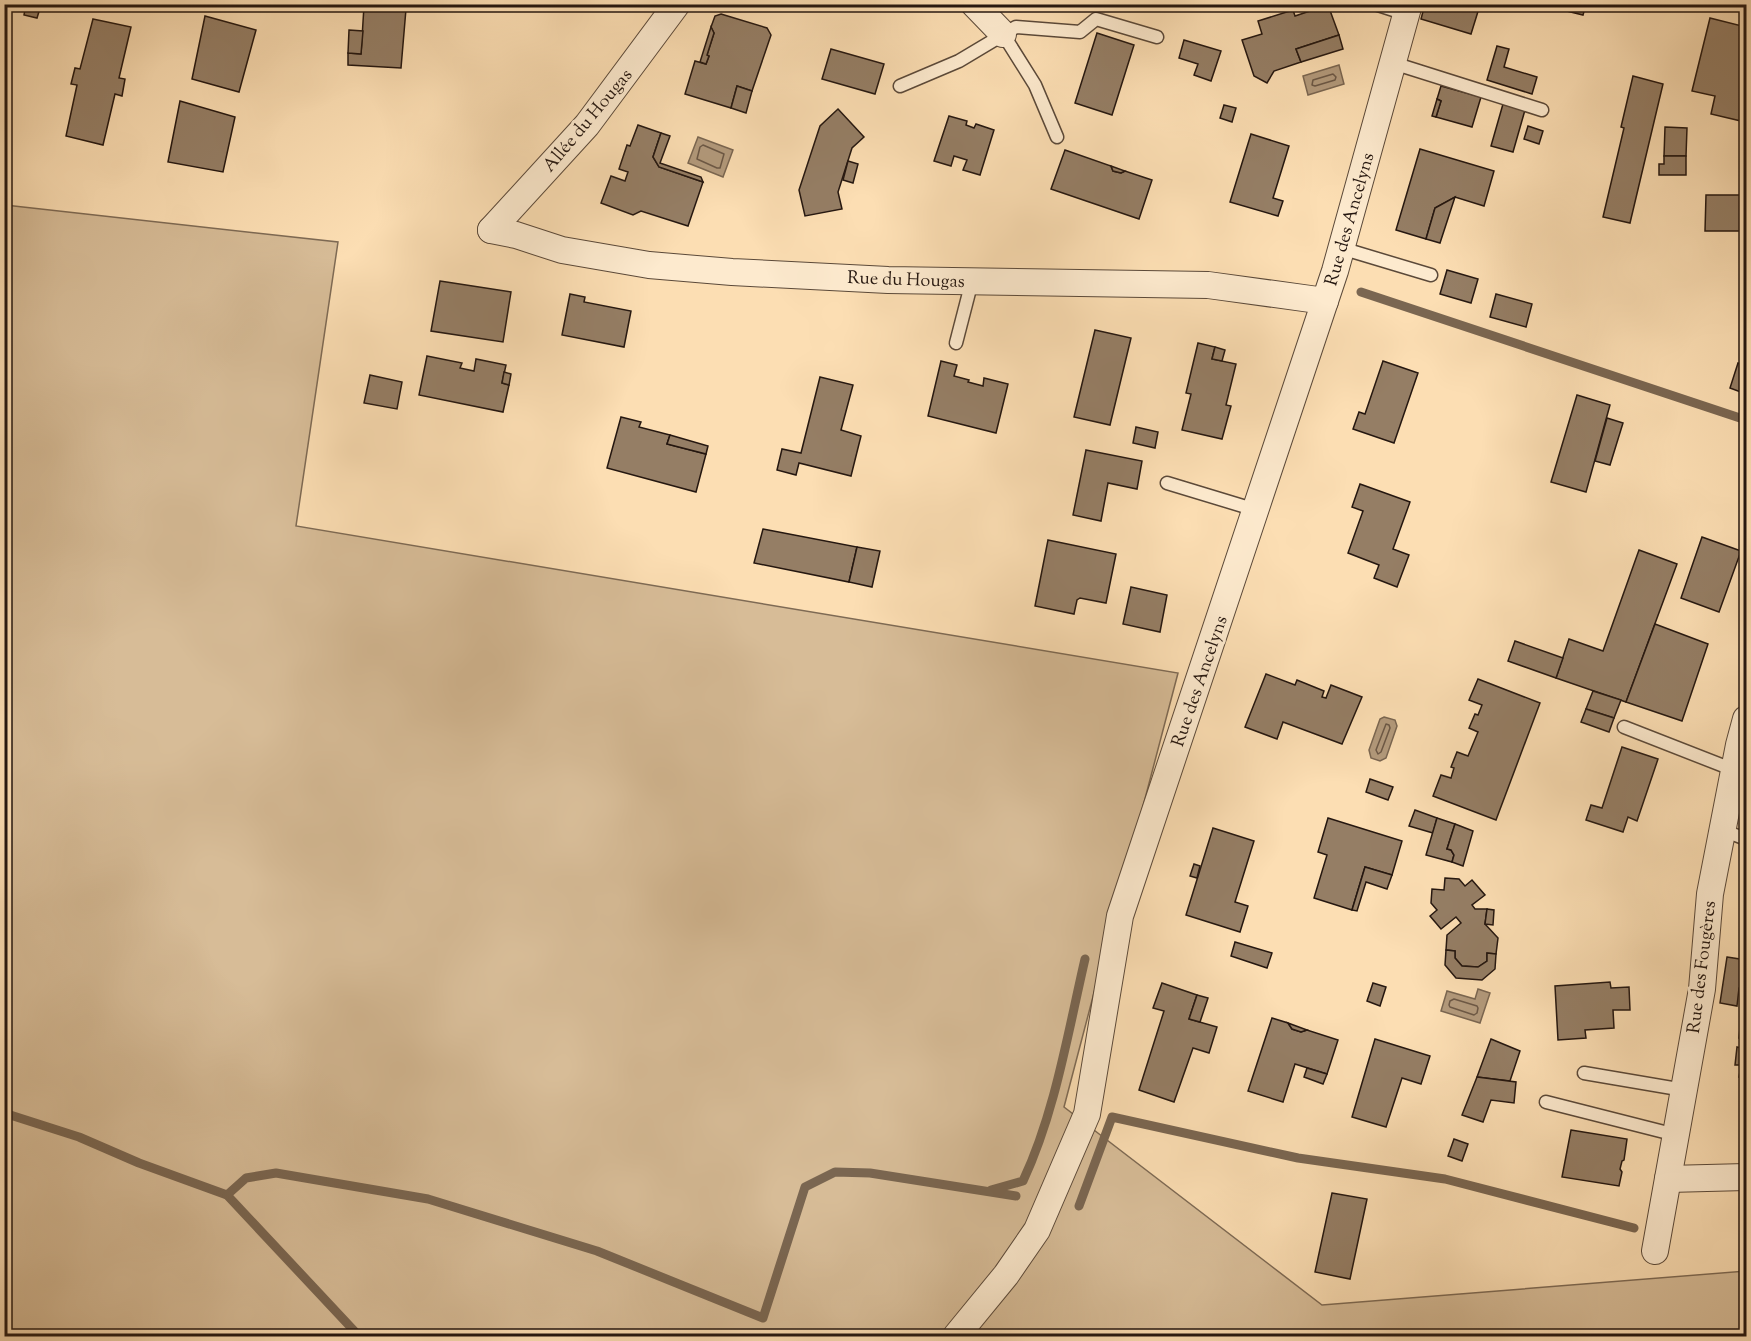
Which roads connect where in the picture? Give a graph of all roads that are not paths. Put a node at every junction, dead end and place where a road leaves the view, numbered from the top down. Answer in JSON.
{"nodes":[{"id":1,"x":677,"y":4,"type":"edge"},
{"id":2,"x":974,"y":4,"type":"edge"},
{"id":3,"x":1375,"y":4,"type":"edge"},
{"id":4,"x":1408,"y":9,"type":"edge"},
{"id":5,"x":1003,"y":34,"type":"junction"},
{"id":6,"x":1157,"y":37,"type":"dead end"},
{"id":7,"x":1393,"y":63,"type":"junction"},
{"id":8,"x":900,"y":86,"type":"dead end"},
{"id":9,"x":1542,"y":110,"type":"dead end"},
{"id":10,"x":1057,"y":136,"type":"dead end"},
{"id":11,"x":491,"y":230,"type":"joint"},
{"id":12,"x":1341,"y":248,"type":"junction"},
{"id":13,"x":1431,"y":274,"type":"dead end"},
{"id":14,"x":972,"y":281,"type":"junction"},
{"id":15,"x":1325,"y":301,"type":"junction"},
{"id":16,"x":956,"y":343,"type":"dead end"},
{"id":17,"x":1167,"y":483,"type":"dead end"},
{"id":18,"x":1256,"y":510,"type":"junction"},
{"id":19,"x":1746,"y":719,"type":"edge"},
{"id":20,"x":1624,"y":727,"type":"dead end"},
{"id":21,"x":1734,"y":770,"type":"junction"},
{"id":22,"x":1722,"y":830,"type":"junction"},
{"id":23,"x":1746,"y":839,"type":"edge"},
{"id":24,"x":1584,"y":1072,"type":"dead end"},
{"id":25,"x":1684,"y":1090,"type":"junction"},
{"id":26,"x":1546,"y":1102,"type":"dead end"},
{"id":27,"x":1676,"y":1135,"type":"junction"},
{"id":28,"x":1746,"y":1177,"type":"edge"},
{"id":29,"x":1668,"y":1179,"type":"junction"},
{"id":30,"x":1655,"y":1251,"type":"dead end"},
{"id":31,"x":957,"y":1336,"type":"edge"}],
"edges":[{"from":1,"to":11,"type":"street","name":"Allée du Hougas"},
{"from":2,"to":5,"type":"street"},
{"from":3,"to":4,"type":"lane"},
{"from":4,"to":7,"type":"street","name":"Rue des Ancelyns"},
{"from":5,"to":6,"type":"lane"},
{"from":5,"to":8,"type":"lane"},
{"from":5,"to":10,"type":"lane"},
{"from":7,"to":9,"type":"lane"},
{"from":7,"to":12,"type":"street","name":"Rue des Ancelyns"},
{"from":11,"to":14,"type":"street","name":"Rue du Hougas"},
{"from":12,"to":13,"type":"lane"},
{"from":12,"to":15,"type":"street","name":"Rue des Ancelyns"},
{"from":14,"to":15,"type":"street","name":"Rue du Hougas"},
{"from":14,"to":16,"type":"lane"},
{"from":15,"to":18,"type":"street","name":"Rue des Ancelyns"},
{"from":17,"to":18,"type":"lane"},
{"from":18,"to":31,"type":"street","name":"Rue des Ancelyns"},
{"from":19,"to":21,"type":"street","name":"Rue des Fougères"},
{"from":20,"to":21,"type":"lane"},
{"from":21,"to":22,"type":"street","name":"Rue des Fougères"},
{"from":22,"to":23,"type":"lane"},
{"from":22,"to":25,"type":"street","name":"Rue des Fougères"},
{"from":24,"to":25,"type":"lane"},
{"from":25,"to":27,"type":"street","name":"Rue des Fougères"},
{"from":26,"to":27,"type":"lane"},
{"from":27,"to":29,"type":"street","name":"Rue des Fougères"},
{"from":28,"to":29,"type":"street"},
{"from":29,"to":30,"type":"street","name":"Rue des Fougères"}]}
